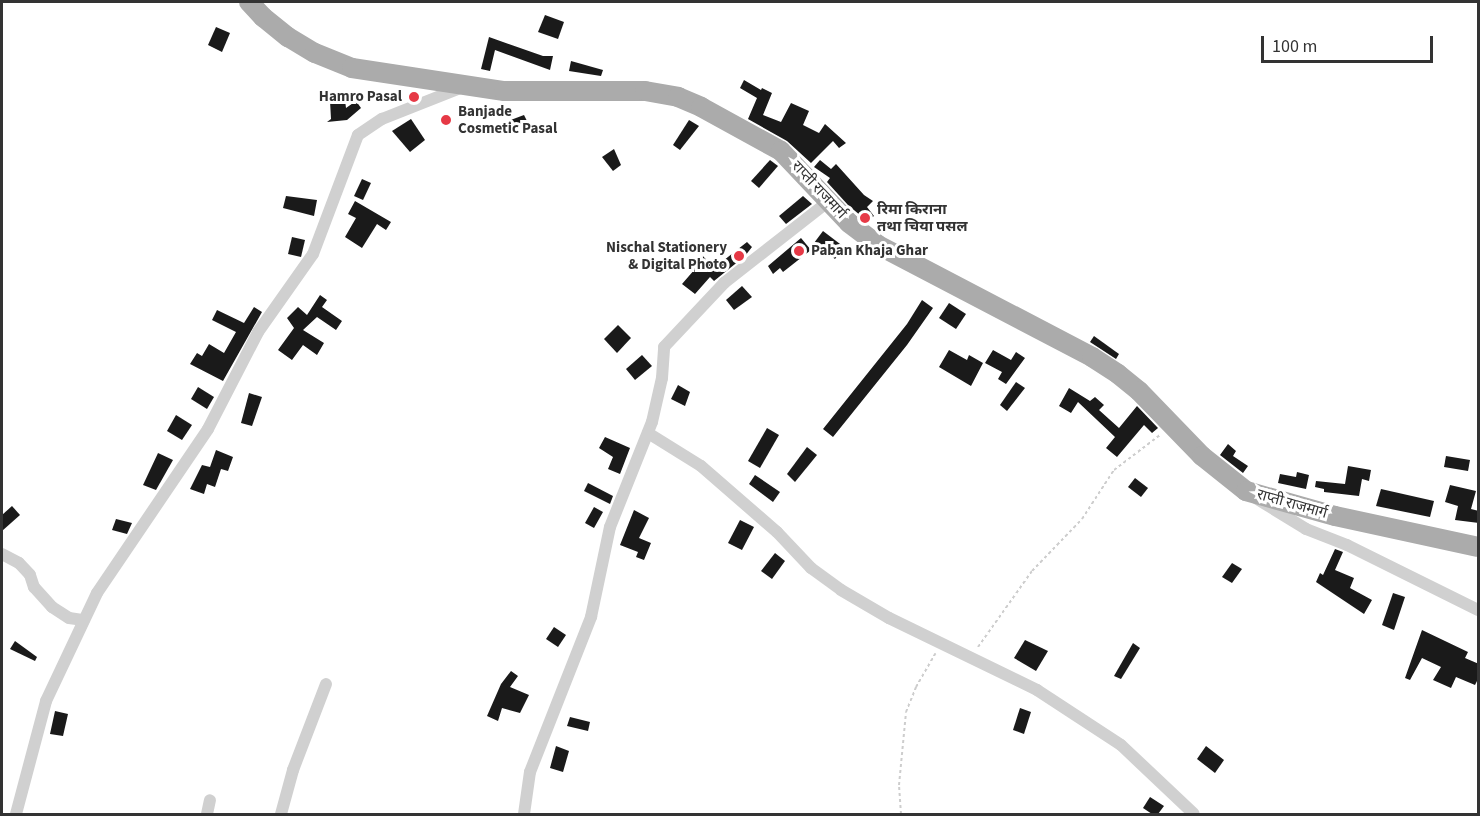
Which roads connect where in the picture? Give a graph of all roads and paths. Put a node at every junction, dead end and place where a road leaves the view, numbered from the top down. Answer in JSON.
{"nodes":[{"id":1,"x":249,"y":2,"type":"edge"},
{"id":2,"x":467,"y":85,"type":"junction"},
{"id":3,"x":829,"y":201,"type":"junction"},
{"id":4,"x":1172,"y":426,"type":"junction"},
{"id":5,"x":648,"y":433,"type":"junction"},
{"id":6,"x":1246,"y":491,"type":"junction"},
{"id":7,"x":1479,"y":547,"type":"edge"},
{"id":8,"x":2,"y":554,"type":"edge"},
{"id":9,"x":1479,"y":610,"type":"edge"},
{"id":10,"x":84,"y":620,"type":"junction"},
{"id":11,"x":942,"y":643,"type":"junction"},
{"id":12,"x":971,"y":658,"type":"junction"},
{"id":13,"x":326,"y":684,"type":"dead end"},
{"id":14,"x":210,"y":800,"type":"dead end"},
{"id":15,"x":16,"y":814,"type":"edge"},
{"id":16,"x":207,"y":814,"type":"edge"},
{"id":17,"x":281,"y":814,"type":"edge"},
{"id":18,"x":524,"y":814,"type":"edge"},
{"id":19,"x":901,"y":814,"type":"edge"},
{"id":20,"x":1194,"y":814,"type":"edge"}],
"edges":[{"from":1,"to":2,"type":"main road","name":"राप्ती राजमार्ग"},
{"from":2,"to":3,"type":"main road","name":"राप्ती राजमार्ग"},
{"from":2,"to":10,"type":"street"},
{"from":3,"to":4,"type":"main road","name":"राप्ती राजमार्ग"},
{"from":3,"to":5,"type":"street"},
{"from":4,"to":6,"type":"main road","name":"राप्ती राजमार्ग"},
{"from":4,"to":12,"type":"path"},
{"from":5,"to":11,"type":"street"},
{"from":5,"to":18,"type":"street"},
{"from":6,"to":7,"type":"main road","name":"राप्ती राजमार्ग"},
{"from":6,"to":9,"type":"street"},
{"from":8,"to":10,"type":"street"},
{"from":10,"to":15,"type":"street"},
{"from":11,"to":12,"type":"street"},
{"from":11,"to":19,"type":"path"},
{"from":12,"to":20,"type":"street"},
{"from":13,"to":17,"type":"street"},
{"from":14,"to":16,"type":"street"}]}
